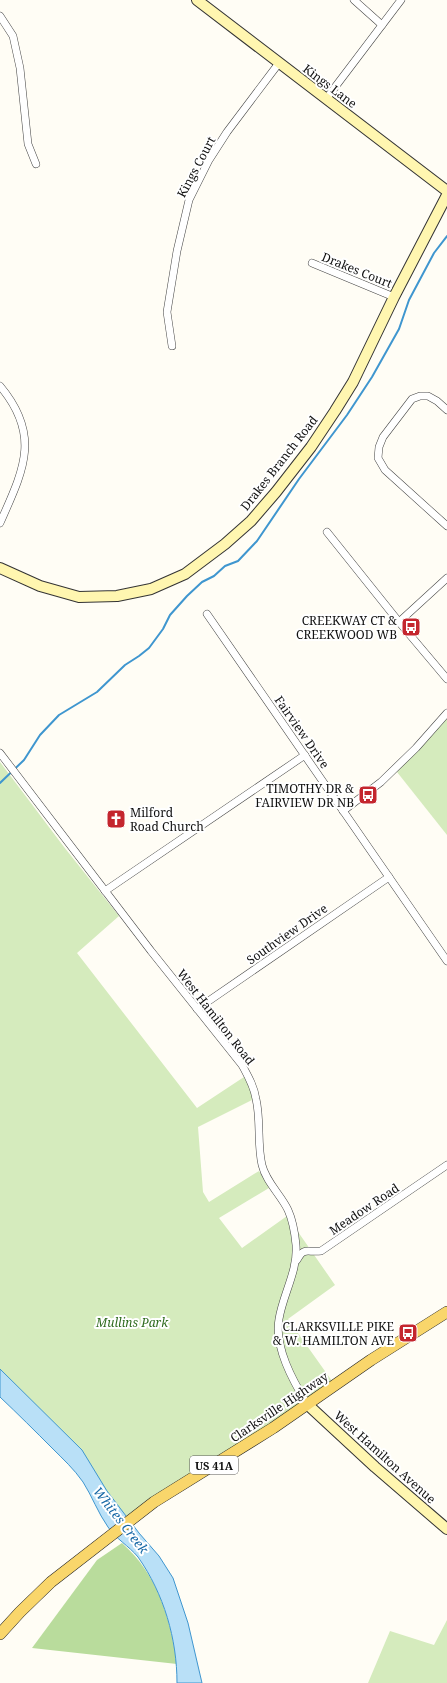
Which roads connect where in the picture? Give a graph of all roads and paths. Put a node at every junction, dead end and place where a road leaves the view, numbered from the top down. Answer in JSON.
{"nodes":[{"id":1,"x":197,"y":0,"type":"edge"},
{"id":2,"x":354,"y":0,"type":"edge"},
{"id":3,"x":401,"y":0,"type":"edge"},
{"id":4,"x":0,"y":16,"type":"edge"},
{"id":5,"x":382,"y":26,"type":"junction"},
{"id":6,"x":279,"y":63,"type":"junction"},
{"id":7,"x":326,"y":99,"type":"junction"},
{"id":8,"x":36,"y":164,"type":"dead end"},
{"id":9,"x":447,"y":191,"type":"edge"},
{"id":10,"x":447,"y":195,"type":"edge"},
{"id":11,"x":312,"y":264,"type":"dead end"},
{"id":12,"x":394,"y":297,"type":"junction"},
{"id":13,"x":172,"y":346,"type":"dead end"},
{"id":14,"x":0,"y":386,"type":"edge"},
{"id":15,"x":447,"y":410,"type":"edge"},
{"id":16,"x":0,"y":523,"type":"edge"},
{"id":17,"x":447,"y":526,"type":"edge"},
{"id":18,"x":327,"y":532,"type":"dead end"},
{"id":19,"x":0,"y":568,"type":"edge"},
{"id":20,"x":447,"y":578,"type":"edge"},
{"id":21,"x":207,"y":614,"type":"dead end"},
{"id":22,"x":399,"y":622,"type":"junction"},
{"id":23,"x":447,"y":678,"type":"edge"},
{"id":24,"x":447,"y":713,"type":"edge"},
{"id":25,"x":0,"y":753,"type":"edge"},
{"id":26,"x":305,"y":755,"type":"junction"},
{"id":27,"x":343,"y":812,"type":"junction"},
{"id":28,"x":389,"y":877,"type":"junction"},
{"id":29,"x":105,"y":891,"type":"junction"},
{"id":30,"x":447,"y":961,"type":"edge"},
{"id":31,"x":197,"y":1009,"type":"junction"},
{"id":32,"x":447,"y":1166,"type":"edge"},
{"id":33,"x":295,"y":1264,"type":"junction"},
{"id":34,"x":447,"y":1312,"type":"edge"},
{"id":35,"x":307,"y":1404,"type":"junction"},
{"id":36,"x":447,"y":1530,"type":"edge"},
{"id":37,"x":0,"y":1634,"type":"edge"}],
"edges":[{"from":1,"to":6,"type":"street","name":"Kings Lane"},
{"from":2,"to":5,"type":"street"},
{"from":3,"to":5,"type":"street"},
{"from":4,"to":8,"type":"street"},
{"from":5,"to":7,"type":"street"},
{"from":6,"to":7,"type":"street","name":"Kings Lane"},
{"from":6,"to":13,"type":"street","name":"Kings Court"},
{"from":7,"to":9,"type":"street","name":"Kings Lane"},
{"from":10,"to":12,"type":"street","name":"Drakes Branch Road"},
{"from":11,"to":12,"type":"street","name":"Drakes Court"},
{"from":12,"to":19,"type":"street","name":"Drakes Branch Road"},
{"from":14,"to":16,"type":"street"},
{"from":15,"to":17,"type":"street"},
{"from":18,"to":22,"type":"street"},
{"from":20,"to":22,"type":"street"},
{"from":21,"to":26,"type":"street","name":"Fairview Drive"},
{"from":22,"to":23,"type":"street"},
{"from":24,"to":27,"type":"street"},
{"from":25,"to":29,"type":"street","name":"West Hamilton Road"},
{"from":26,"to":27,"type":"street","name":"Fairview Drive"},
{"from":26,"to":29,"type":"street"},
{"from":27,"to":28,"type":"street","name":"Fairview Drive"},
{"from":28,"to":30,"type":"street","name":"Fairview Drive"},
{"from":28,"to":31,"type":"street","name":"Southview Drive"},
{"from":29,"to":31,"type":"street","name":"West Hamilton Road"},
{"from":31,"to":33,"type":"street","name":"West Hamilton Road"},
{"from":32,"to":33,"type":"street","name":"Meadow Road"},
{"from":33,"to":35,"type":"street","name":"West Hamilton Road"},
{"from":34,"to":35,"type":"main road","name":"Clarksville Highway","number":"US 41A"},
{"from":35,"to":36,"type":"street","name":"West Hamilton Avenue"},
{"from":35,"to":37,"type":"main road","name":"Clarksville Highway","number":"US 41A"}]}
